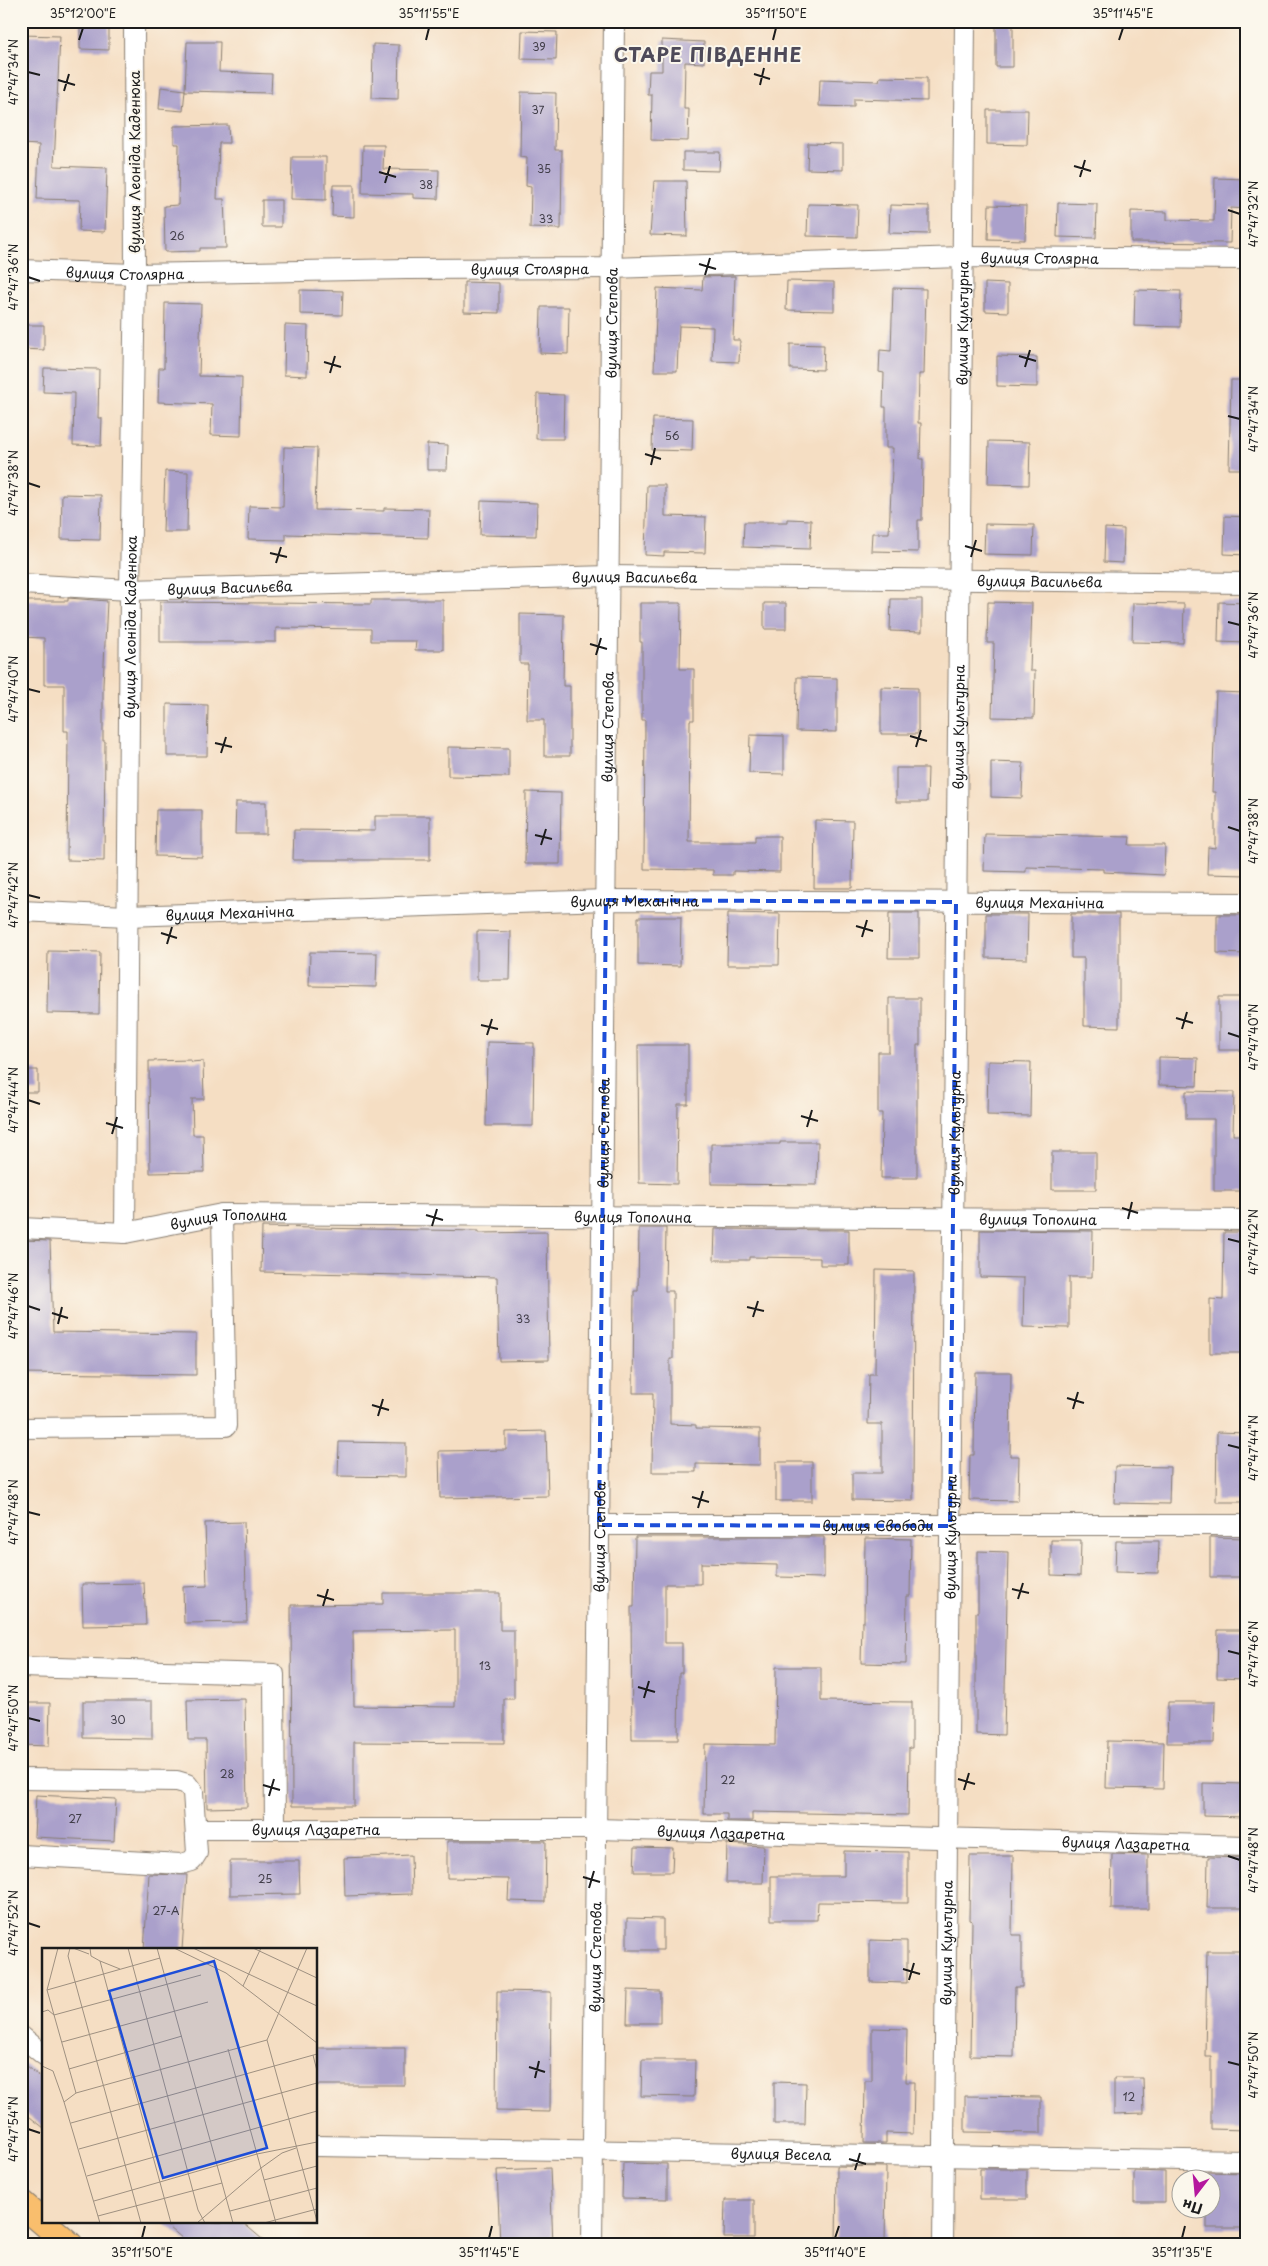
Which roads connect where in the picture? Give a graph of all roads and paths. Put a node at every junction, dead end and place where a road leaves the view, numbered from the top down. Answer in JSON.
{"nodes":[{"id":1,"x":134,"y":21,"type":"edge"},
{"id":2,"x":614,"y":21,"type":"edge"},
{"id":3,"x":965,"y":21,"type":"edge"},
{"id":4,"x":962,"y":257,"type":"junction"},
{"id":5,"x":1247,"y":259,"type":"edge"},
{"id":6,"x":611,"y":268,"type":"junction"},
{"id":7,"x":21,"y":270,"type":"edge"},
{"id":8,"x":135,"y":274,"type":"junction"},
{"id":9,"x":609,"y":576,"type":"junction"},
{"id":10,"x":959,"y":580,"type":"junction"},
{"id":11,"x":1247,"y":583,"type":"edge"},
{"id":12,"x":21,"y":584,"type":"edge"},
{"id":13,"x":130,"y":590,"type":"junction"},
{"id":14,"x":606,"y":900,"type":"junction"},
{"id":15,"x":956,"y":902,"type":"junction"},
{"id":16,"x":1247,"y":903,"type":"edge"},
{"id":17,"x":21,"y":911,"type":"edge"},
{"id":18,"x":128,"y":916,"type":"junction"},
{"id":19,"x":222,"y":1214,"type":"junction"},
{"id":20,"x":602,"y":1217,"type":"junction"},
{"id":21,"x":953,"y":1218,"type":"junction"},
{"id":22,"x":1247,"y":1220,"type":"edge"},
{"id":23,"x":21,"y":1228,"type":"edge"},
{"id":24,"x":125,"y":1233,"type":"junction"},
{"id":25,"x":21,"y":1428,"type":"edge"},
{"id":26,"x":599,"y":1525,"type":"junction"},
{"id":27,"x":1247,"y":1525,"type":"edge"},
{"id":28,"x":950,"y":1526,"type":"junction"},
{"id":29,"x":21,"y":1667,"type":"edge"},
{"id":30,"x":21,"y":1779,"type":"edge"},
{"id":31,"x":196,"y":1828,"type":"junction"},
{"id":32,"x":275,"y":1828,"type":"junction"},
{"id":33,"x":596,"y":1829,"type":"junction"},
{"id":34,"x":945,"y":1839,"type":"junction"},
{"id":35,"x":1247,"y":1846,"type":"edge"},
{"id":36,"x":21,"y":1856,"type":"edge"},
{"id":37,"x":21,"y":2036,"type":"edge"},
{"id":38,"x":42,"y":2053,"type":"edge"},
{"id":39,"x":318,"y":2146,"type":"edge"},
{"id":40,"x":593,"y":2150,"type":"junction"},
{"id":41,"x":944,"y":2156,"type":"junction"},
{"id":42,"x":1247,"y":2161,"type":"edge"},
{"id":43,"x":21,"y":2203,"type":"edge"},
{"id":44,"x":42,"y":2221,"type":"edge"},
{"id":45,"x":46,"y":2224,"type":"edge"},
{"id":46,"x":70,"y":2245,"type":"edge"},
{"id":47,"x":592,"y":2245,"type":"edge"},
{"id":48,"x":943,"y":2245,"type":"edge"}],
"edges":[{"from":1,"to":8,"type":"street","name":"вулиця Леоніда Каденюка"},
{"from":2,"to":6,"type":"street","name":"вулиця Степова"},
{"from":3,"to":4,"type":"street","name":"вулиця Культурна"},
{"from":4,"to":5,"type":"street","name":"вулиця Столярна"},
{"from":4,"to":6,"type":"street","name":"вулиця Столярна"},
{"from":4,"to":10,"type":"street","name":"вулиця Культурна"},
{"from":6,"to":8,"type":"street","name":"вулиця Столярна"},
{"from":6,"to":9,"type":"street","name":"вулиця Степова"},
{"from":7,"to":8,"type":"street","name":"вулиця Столярна"},
{"from":8,"to":13,"type":"street","name":"вулиця Леоніда Каденюка"},
{"from":9,"to":10,"type":"street","name":"вулиця Васильєва"},
{"from":9,"to":13,"type":"street","name":"вулиця Васильєва"},
{"from":9,"to":14,"type":"street","name":"вулиця Степова"},
{"from":10,"to":11,"type":"street","name":"вулиця Васильєва"},
{"from":10,"to":15,"type":"street","name":"вулиця Культурна"},
{"from":12,"to":13,"type":"street","name":"вулиця Васильєва"},
{"from":13,"to":18,"type":"street","name":"вулиця Леоніда Каденюка"},
{"from":14,"to":15,"type":"street","name":"вулиця Механічна"},
{"from":14,"to":18,"type":"street","name":"вулиця Механічна"},
{"from":14,"to":20,"type":"street","name":"вулиця Степова"},
{"from":15,"to":16,"type":"street","name":"вулиця Механічна"},
{"from":15,"to":21,"type":"street","name":"вулиця Культурна"},
{"from":17,"to":18,"type":"street","name":"вулиця Механічна"},
{"from":18,"to":24,"type":"street","name":"вулиця Леоніда Каденюка"},
{"from":19,"to":20,"type":"street","name":"вулиця Тополина"},
{"from":19,"to":24,"type":"street","name":"вулиця Тополина"},
{"from":19,"to":25,"type":"street"},
{"from":20,"to":21,"type":"street","name":"вулиця Тополина"},
{"from":20,"to":26,"type":"street","name":"вулиця Степова"},
{"from":21,"to":22,"type":"street","name":"вулиця Тополина"},
{"from":21,"to":28,"type":"street","name":"вулиця Культурна"},
{"from":23,"to":24,"type":"street","name":"вулиця Тополина"},
{"from":26,"to":28,"type":"street","name":"вулиця Свободи"},
{"from":26,"to":33,"type":"street","name":"вулиця Степова"},
{"from":27,"to":28,"type":"street","name":"вулиця Свободи"},
{"from":28,"to":34,"type":"street","name":"вулиця Культурна"},
{"from":29,"to":32,"type":"street"},
{"from":30,"to":31,"type":"street"},
{"from":31,"to":32,"type":"street","name":"вулиця Лазаретна"},
{"from":31,"to":36,"type":"street"},
{"from":32,"to":33,"type":"street","name":"вулиця Лазаретна"},
{"from":33,"to":34,"type":"street","name":"вулиця Лазаретна"},
{"from":33,"to":40,"type":"street","name":"вулиця Степова"},
{"from":34,"to":35,"type":"street","name":"вулиця Лазаретна"},
{"from":34,"to":41,"type":"street","name":"вулиця Культурна"},
{"from":37,"to":38,"type":"street"},
{"from":39,"to":40,"type":"street","name":"вулиця Весела"},
{"from":40,"to":41,"type":"street","name":"вулиця Весела"},
{"from":40,"to":47,"type":"street","name":"вулиця Степова"},
{"from":41,"to":42,"type":"street","name":"вулиця Весела"},
{"from":41,"to":48,"type":"street","name":"вулиця Культурна"},
{"from":43,"to":44,"type":"main road"},
{"from":45,"to":46,"type":"main road"}]}
